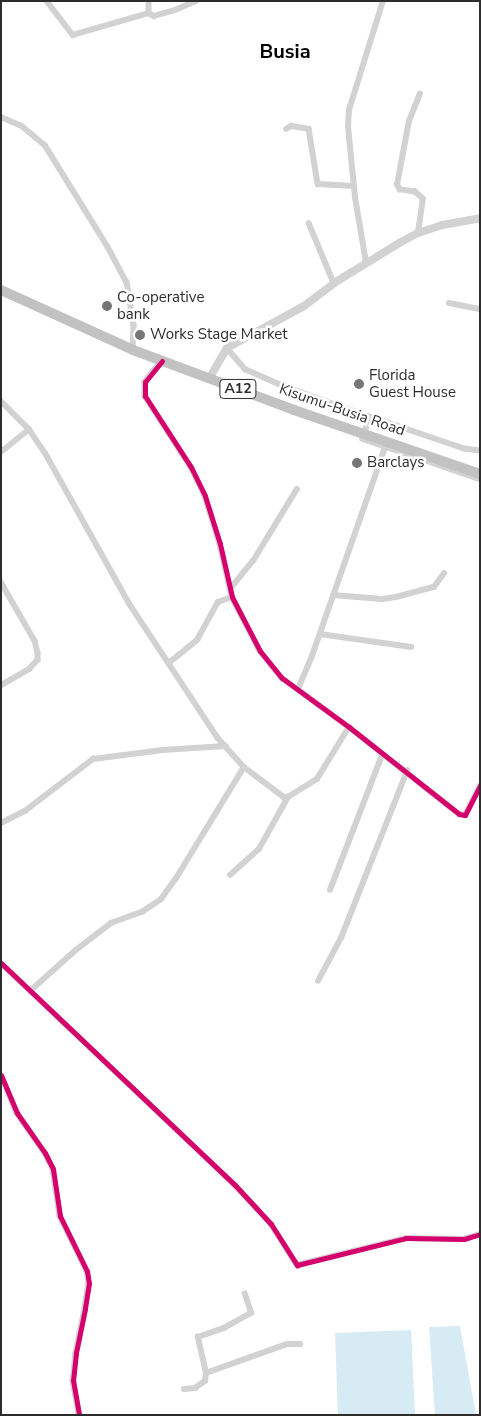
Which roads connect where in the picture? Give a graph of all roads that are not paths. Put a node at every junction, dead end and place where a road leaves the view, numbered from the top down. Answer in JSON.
{"nodes":[{"id":1,"x":48,"y":1,"type":"edge"},
{"id":2,"x":149,"y":1,"type":"edge"},
{"id":3,"x":196,"y":1,"type":"edge"},
{"id":4,"x":383,"y":1,"type":"edge"},
{"id":5,"x":149,"y":13,"type":"junction"},
{"id":6,"x":420,"y":94,"type":"dead end"},
{"id":7,"x":1,"y":117,"type":"edge"},
{"id":8,"x":286,"y":129,"type":"dead end"},
{"id":9,"x":354,"y":186,"type":"junction"},
{"id":10,"x":480,"y":218,"type":"edge"},
{"id":11,"x":309,"y":223,"type":"dead end"},
{"id":12,"x":418,"y":233,"type":"junction"},
{"id":13,"x":366,"y":263,"type":"junction"},
{"id":14,"x":334,"y":283,"type":"junction"},
{"id":15,"x":1,"y":290,"type":"edge"},
{"id":16,"x":449,"y":303,"type":"dead end"},
{"id":17,"x":480,"y":309,"type":"edge"},
{"id":18,"x":227,"y":348,"type":"junction"},
{"id":19,"x":133,"y":350,"type":"junction"},
{"id":20,"x":162,"y":361,"type":"junction"},
{"id":21,"x":209,"y":379,"type":"junction"},
{"id":22,"x":1,"y":401,"type":"edge"},
{"id":23,"x":370,"y":417,"type":"junction"},
{"id":24,"x":29,"y":429,"type":"junction"},
{"id":25,"x":364,"y":432,"type":"junction"},
{"id":26,"x":385,"y":448,"type":"junction"},
{"id":27,"x":480,"y":451,"type":"edge"},
{"id":28,"x":1,"y":452,"type":"edge"},
{"id":29,"x":480,"y":474,"type":"edge"},
{"id":30,"x":480,"y":479,"type":"edge"},
{"id":31,"x":297,"y":489,"type":"dead end"},
{"id":32,"x":444,"y":574,"type":"dead end"},
{"id":33,"x":1,"y":582,"type":"edge"},
{"id":34,"x":230,"y":589,"type":"junction"},
{"id":35,"x":333,"y":596,"type":"junction"},
{"id":36,"x":232,"y":597,"type":"junction"},
{"id":37,"x":320,"y":634,"type":"junction"},
{"id":38,"x":411,"y":646,"type":"dead end"},
{"id":39,"x":170,"y":662,"type":"junction"},
{"id":40,"x":1,"y":686,"type":"edge"},
{"id":41,"x":298,"y":689,"type":"junction"},
{"id":42,"x":349,"y":727,"type":"junction"},
{"id":43,"x":226,"y":746,"type":"junction"},
{"id":44,"x":382,"y":755,"type":"junction"},
{"id":45,"x":244,"y":767,"type":"junction"},
{"id":46,"x":407,"y":771,"type":"junction"},
{"id":47,"x":480,"y":786,"type":"edge"},
{"id":48,"x":288,"y":797,"type":"junction"},
{"id":49,"x":1,"y":823,"type":"edge"},
{"id":50,"x":230,"y":875,"type":"dead end"},
{"id":51,"x":330,"y":890,"type":"dead end"},
{"id":52,"x":1,"y":963,"type":"edge"},
{"id":53,"x":318,"y":981,"type":"dead end"},
{"id":54,"x":30,"y":991,"type":"junction"},
{"id":55,"x":1,"y":1075,"type":"edge"},
{"id":56,"x":480,"y":1234,"type":"edge"},
{"id":57,"x":245,"y":1294,"type":"dead end"},
{"id":58,"x":300,"y":1344,"type":"dead end"},
{"id":59,"x":206,"y":1373,"type":"junction"},
{"id":60,"x":184,"y":1389,"type":"dead end"},
{"id":61,"x":79,"y":1415,"type":"edge"}],
"edges":[{"from":1,"to":5,"type":"street"},
{"from":2,"to":5,"type":"street"},
{"from":3,"to":5,"type":"street"},
{"from":4,"to":9,"type":"street"},
{"from":6,"to":12,"type":"street"},
{"from":7,"to":19,"type":"street"},
{"from":8,"to":9,"type":"street"},
{"from":9,"to":13,"type":"street"},
{"from":10,"to":12,"type":"street"},
{"from":11,"to":14,"type":"street"},
{"from":12,"to":13,"type":"street"},
{"from":13,"to":14,"type":"street"},
{"from":14,"to":18,"type":"street"},
{"from":15,"to":19,"type":"highway","name":"Kisumu-Busia Road","number":"A12"},
{"from":16,"to":17,"type":"street"},
{"from":18,"to":21,"type":"street"},
{"from":18,"to":23,"type":"street"},
{"from":19,"to":20,"type":"highway","name":"Kisumu-Busia Road","number":"A12"},
{"from":20,"to":21,"type":"highway","name":"Kisumu-Busia Road","number":"A12"},
{"from":20,"to":34,"type":"street"},
{"from":21,"to":25,"type":"highway","name":"Kisumu-Busia Road","number":"A12"},
{"from":22,"to":24,"type":"street"},
{"from":23,"to":25,"type":"street"},
{"from":23,"to":27,"type":"street"},
{"from":24,"to":28,"type":"street"},
{"from":24,"to":39,"type":"street"},
{"from":25,"to":26,"type":"street"},
{"from":25,"to":29,"type":"highway","name":"Kisumu-Busia Road","number":"A12"},
{"from":26,"to":30,"type":"street"},
{"from":26,"to":35,"type":"street"},
{"from":31,"to":34,"type":"street"},
{"from":32,"to":35,"type":"street"},
{"from":33,"to":40,"type":"street"},
{"from":34,"to":36,"type":"street"},
{"from":35,"to":37,"type":"street"},
{"from":36,"to":39,"type":"street"},
{"from":36,"to":41,"type":"street"},
{"from":37,"to":38,"type":"street"},
{"from":37,"to":41,"type":"street"},
{"from":39,"to":43,"type":"street"},
{"from":41,"to":42,"type":"street"},
{"from":42,"to":44,"type":"street"},
{"from":42,"to":48,"type":"street"},
{"from":43,"to":45,"type":"street"},
{"from":43,"to":49,"type":"street"},
{"from":44,"to":46,"type":"street"},
{"from":44,"to":51,"type":"street"},
{"from":45,"to":48,"type":"street"},
{"from":45,"to":54,"type":"street"},
{"from":46,"to":47,"type":"street"},
{"from":46,"to":53,"type":"street"},
{"from":48,"to":50,"type":"street"},
{"from":52,"to":54,"type":"street"},
{"from":54,"to":56,"type":"street"},
{"from":55,"to":61,"type":"street"},
{"from":57,"to":59,"type":"street"},
{"from":58,"to":59,"type":"street"},
{"from":59,"to":60,"type":"street"}]}
